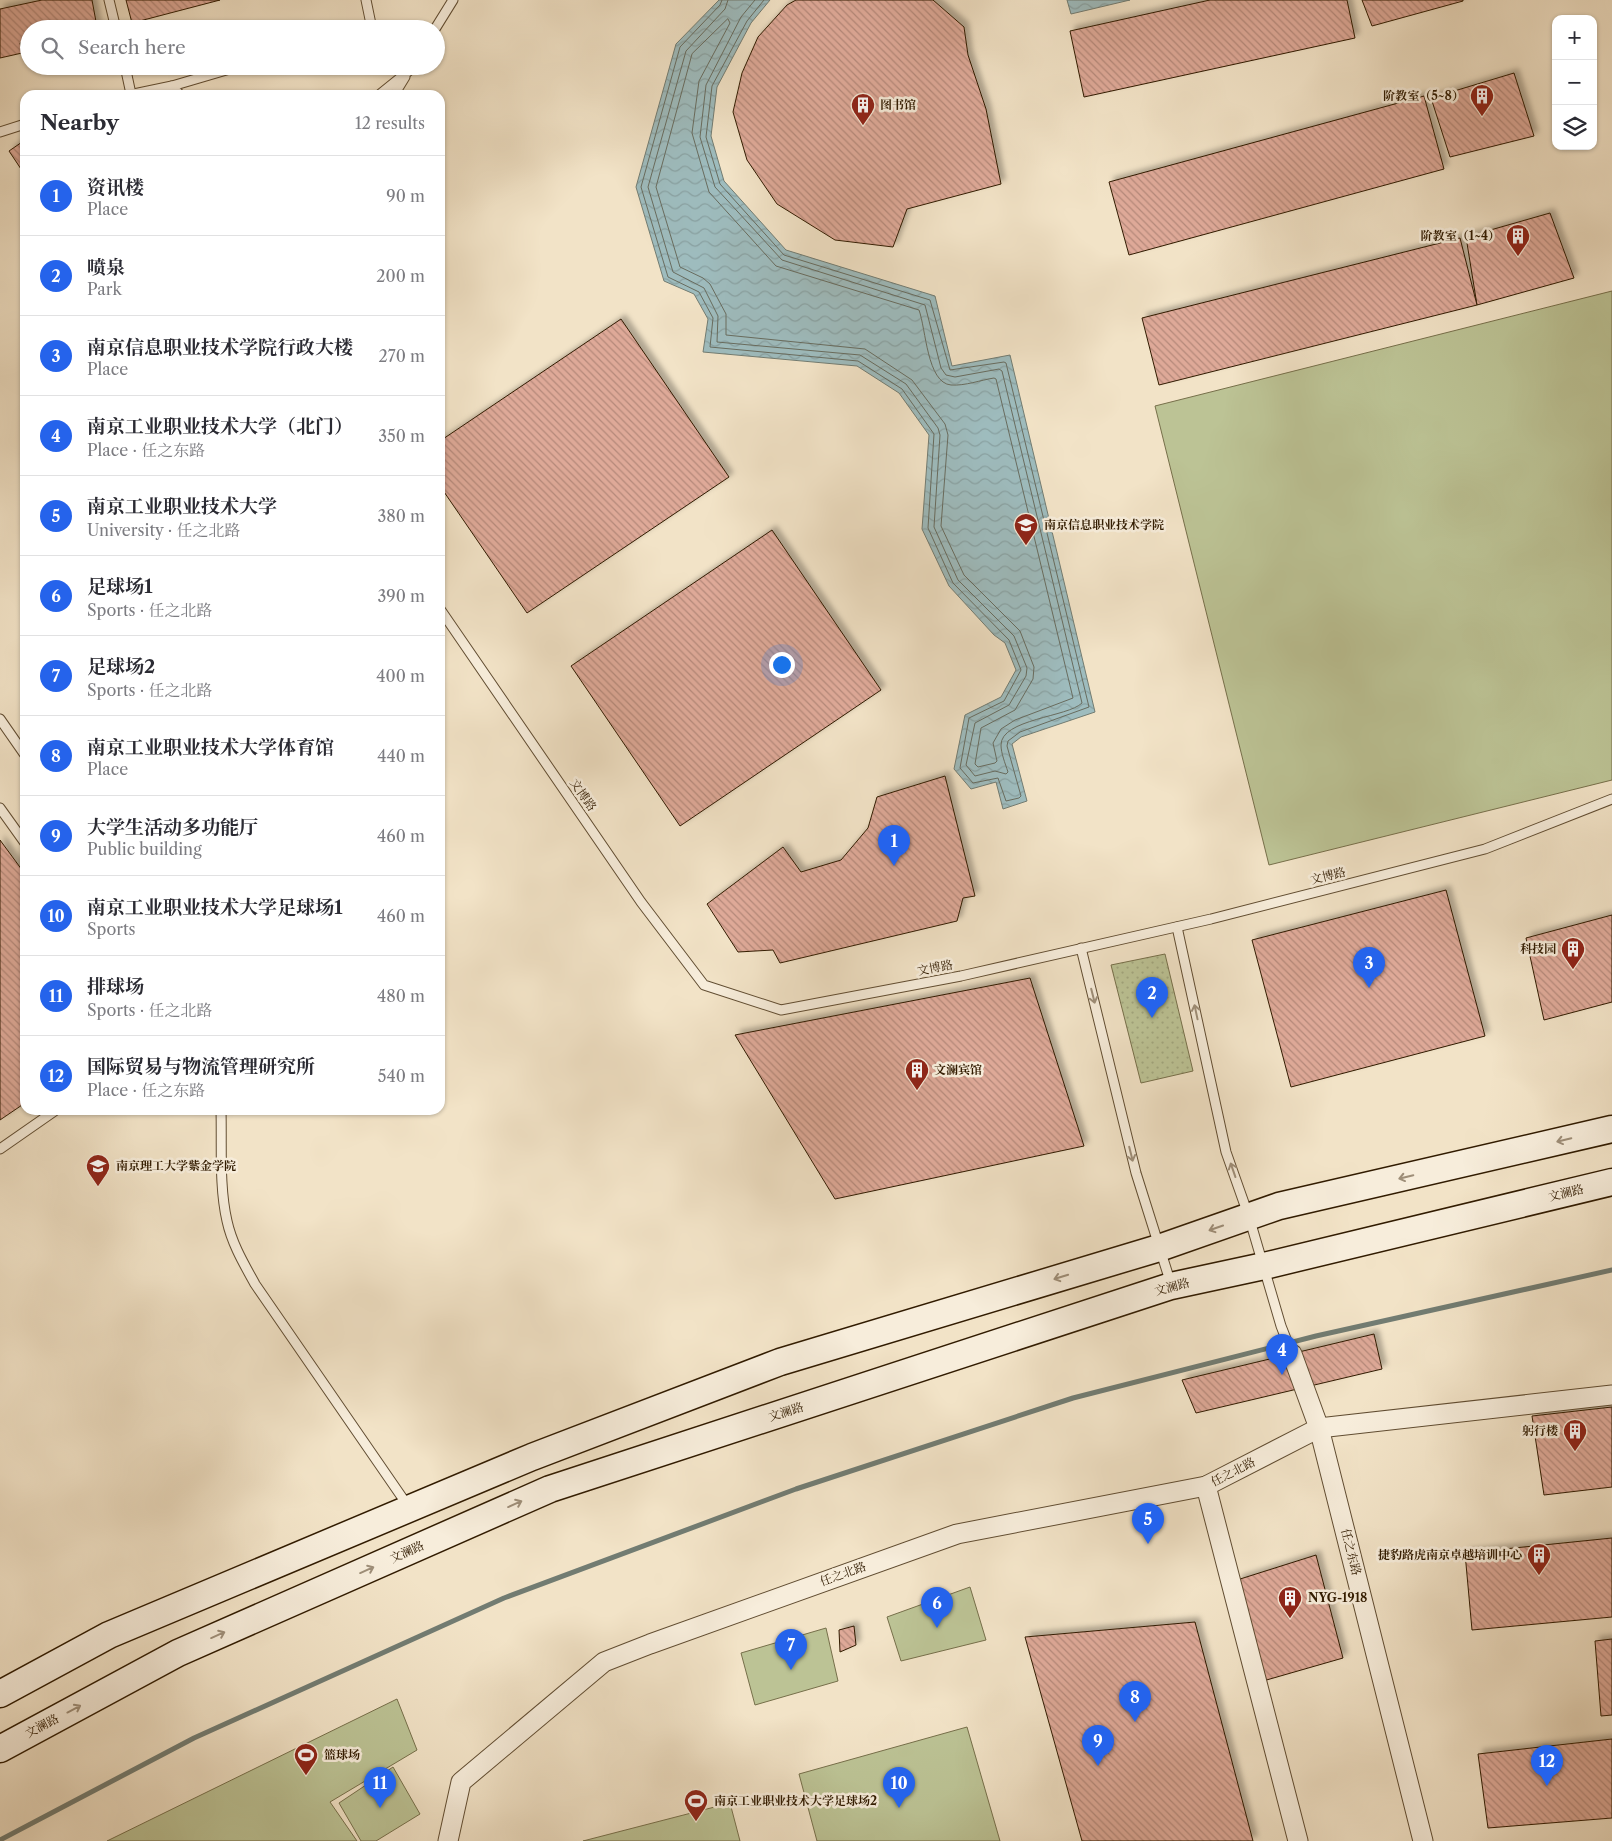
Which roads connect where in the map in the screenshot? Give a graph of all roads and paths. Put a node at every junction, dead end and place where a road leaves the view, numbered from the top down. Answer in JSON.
{"nodes":[{"id":1,"x":109,"y":0,"type":"edge"},
{"id":2,"x":366,"y":0,"type":"edge"},
{"id":3,"x":453,"y":0,"type":"edge"},
{"id":4,"x":114,"y":20,"type":"edge"},
{"id":5,"x":370,"y":20,"type":"edge"},
{"id":6,"x":441,"y":20,"type":"edge"},
{"id":7,"x":126,"y":75,"type":"edge"},
{"id":8,"x":209,"y":75,"type":"edge"},
{"id":9,"x":400,"y":75,"type":"edge"},
{"id":10,"x":405,"y":75,"type":"edge"},
{"id":11,"x":172,"y":86,"type":"junction"},
{"id":12,"x":129,"y":90,"type":"edge"},
{"id":13,"x":153,"y":90,"type":"edge"},
{"id":14,"x":176,"y":90,"type":"edge"},
{"id":15,"x":384,"y":90,"type":"edge"},
{"id":16,"x":397,"y":90,"type":"edge"},
{"id":17,"x":20,"y":126,"type":"edge"},
{"id":18,"x":0,"y":132,"type":"edge"},
{"id":19,"x":445,"y":616,"type":"edge"},
{"id":20,"x":0,"y":719,"type":"edge"},
{"id":21,"x":20,"y":748,"type":"edge"},
{"id":22,"x":1612,"y":799,"type":"edge"},
{"id":23,"x":0,"y":808,"type":"edge"},
{"id":24,"x":20,"y":836,"type":"edge"},
{"id":25,"x":1177,"y":926,"type":"junction"},
{"id":26,"x":1081,"y":948,"type":"junction"},
{"id":27,"x":49,"y":1115,"type":"edge"},
{"id":28,"x":221,"y":1115,"type":"edge"},
{"id":29,"x":1612,"y":1129,"type":"edge"},
{"id":30,"x":0,"y":1148,"type":"edge"},
{"id":31,"x":1612,"y":1182,"type":"edge"},
{"id":32,"x":1249,"y":1216,"type":"junction"},
{"id":33,"x":1159,"y":1248,"type":"junction"},
{"id":34,"x":1264,"y":1266,"type":"junction"},
{"id":35,"x":1171,"y":1286,"type":"junction"},
{"id":36,"x":1292,"y":1354,"type":"joint"},
{"id":37,"x":1612,"y":1395,"type":"edge"},
{"id":38,"x":1319,"y":1428,"type":"junction"},
{"id":39,"x":1206,"y":1486,"type":"junction"},
{"id":40,"x":410,"y":1509,"type":"junction"},
{"id":41,"x":0,"y":1694,"type":"edge"},
{"id":42,"x":0,"y":1749,"type":"edge"},
{"id":43,"x":448,"y":1841,"type":"edge"},
{"id":44,"x":1298,"y":1841,"type":"edge"},
{"id":45,"x":1423,"y":1841,"type":"edge"}],
"edges":[{"from":1,"to":4,"type":"lane"},
{"from":2,"to":5,"type":"lane"},
{"from":3,"to":6,"type":"lane"},
{"from":7,"to":12,"type":"lane"},
{"from":8,"to":11,"type":"lane"},
{"from":9,"to":15,"type":"lane"},
{"from":10,"to":16,"type":"lane"},
{"from":11,"to":13,"type":"lane"},
{"from":11,"to":14,"type":"lane"},
{"from":17,"to":18,"type":"lane"},
{"from":19,"to":26,"type":"lane","name":"文博路"},
{"from":20,"to":21,"type":"lane"},
{"from":22,"to":25,"type":"lane","name":"文博路"},
{"from":23,"to":24,"type":"lane"},
{"from":25,"to":26,"type":"lane","name":"文博路"},
{"from":32,"to":25,"type":"lane","one_way":true},
{"from":26,"to":33,"type":"lane","one_way":true},
{"from":27,"to":30,"type":"lane"},
{"from":28,"to":40,"type":"lane"},
{"from":29,"to":32,"type":"main road","one_way":true},
{"from":31,"to":34,"type":"main road","name":"文澜路"},
{"from":32,"to":33,"type":"main road","one_way":true},
{"from":32,"to":34,"type":"lane"},
{"from":33,"to":35,"type":"lane"},
{"from":33,"to":40,"type":"main road","one_way":true},
{"from":34,"to":35,"type":"main road","name":"文澜路"},
{"from":34,"to":36,"type":"lane"},
{"from":42,"to":35,"type":"main road","name":"文澜路","one_way":true},
{"from":36,"to":38,"type":"street","name":"任之东路"},
{"from":37,"to":38,"type":"street"},
{"from":38,"to":39,"type":"street","name":"任之北路"},
{"from":38,"to":45,"type":"street","name":"任之东路"},
{"from":39,"to":43,"type":"street","name":"任之北路"},
{"from":39,"to":44,"type":"street"},
{"from":40,"to":41,"type":"main road"}]}
